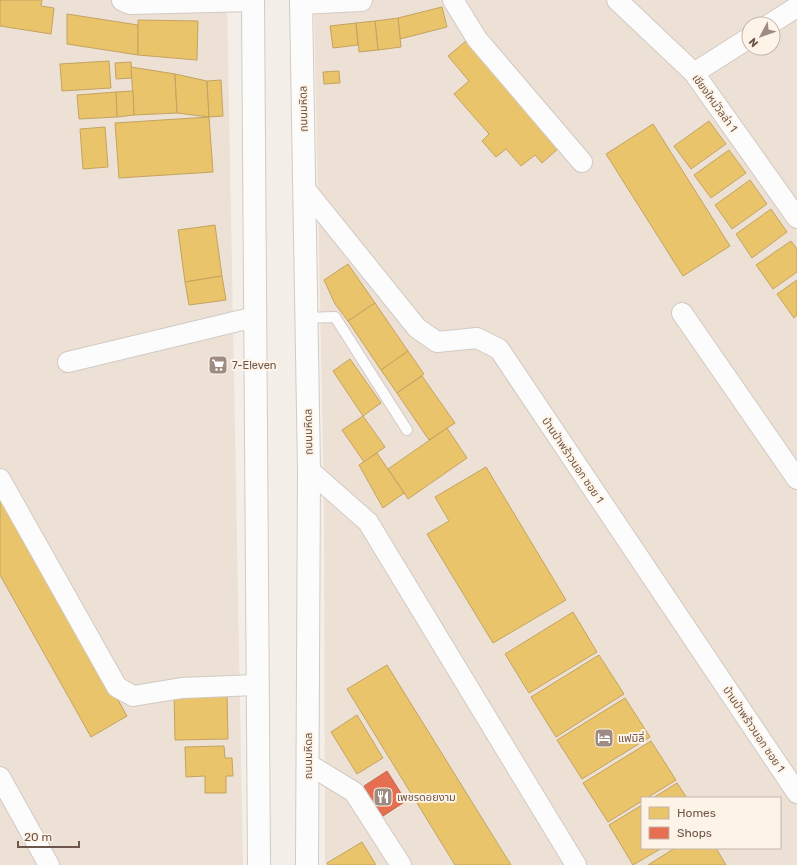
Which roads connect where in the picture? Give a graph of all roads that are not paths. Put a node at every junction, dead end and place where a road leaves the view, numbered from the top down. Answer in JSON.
{"nodes":[{"id":1,"x":123,"y":0,"type":"edge"},
{"id":2,"x":252,"y":0,"type":"edge"},
{"id":3,"x":361,"y":0,"type":"edge"},
{"id":4,"x":453,"y":0,"type":"edge"},
{"id":5,"x":617,"y":0,"type":"edge"},
{"id":6,"x":301,"y":2,"type":"edge"},
{"id":7,"x":797,"y":7,"type":"edge"},
{"id":8,"x":781,"y":17,"type":"edge"},
{"id":9,"x":741,"y":43,"type":"edge"},
{"id":10,"x":694,"y":73,"type":"junction"},
{"id":11,"x":582,"y":162,"type":"dead end"},
{"id":12,"x":305,"y":189,"type":"junction"},
{"id":13,"x":797,"y":218,"type":"edge"},
{"id":14,"x":682,"y":313,"type":"dead end"},
{"id":15,"x":255,"y":317,"type":"junction"},
{"id":16,"x":306,"y":318,"type":"junction"},
{"id":17,"x":68,"y":362,"type":"dead end"},
{"id":18,"x":407,"y":430,"type":"dead end"},
{"id":19,"x":309,"y":470,"type":"junction"},
{"id":20,"x":0,"y":479,"type":"edge"},
{"id":21,"x":797,"y":479,"type":"edge"},
{"id":22,"x":258,"y":685,"type":"junction"},
{"id":23,"x":308,"y":764,"type":"junction"},
{"id":24,"x":0,"y":777,"type":"edge"},
{"id":25,"x":797,"y":793,"type":"edge"},
{"id":26,"x":48,"y":865,"type":"edge"},
{"id":27,"x":259,"y":865,"type":"edge"},
{"id":28,"x":307,"y":865,"type":"edge"},
{"id":29,"x":401,"y":865,"type":"edge"},
{"id":30,"x":576,"y":865,"type":"edge"}],
"edges":[{"from":1,"to":2,"type":"main road"},
{"from":2,"to":15,"type":"main road"},
{"from":3,"to":6,"type":"main road"},
{"from":4,"to":11,"type":"street"},
{"from":5,"to":10,"type":"street","name":"เชียงใหม่วิลล่า 1"},
{"from":6,"to":12,"type":"main road","name":"ถนนมหิดล"},
{"from":7,"to":8,"type":"street"},
{"from":9,"to":10,"type":"street"},
{"from":10,"to":13,"type":"street","name":"เชียงใหม่วิลล่า 1"},
{"from":12,"to":16,"type":"main road","name":"ถนนมหิดล"},
{"from":12,"to":25,"type":"street","name":"บ้านป่าพร้าวนอก ซอย 1"},
{"from":14,"to":21,"type":"street"},
{"from":15,"to":17,"type":"street"},
{"from":15,"to":22,"type":"main road"},
{"from":16,"to":18,"type":"lane"},
{"from":16,"to":19,"type":"main road","name":"ถนนมหิดล"},
{"from":19,"to":23,"type":"main road","name":"ถนนมหิดล"},
{"from":19,"to":30,"type":"street"},
{"from":20,"to":22,"type":"street"},
{"from":22,"to":27,"type":"main road"},
{"from":23,"to":28,"type":"main road","name":"ถนนมหิดล"},
{"from":23,"to":29,"type":"street"},
{"from":24,"to":26,"type":"street"}]}
